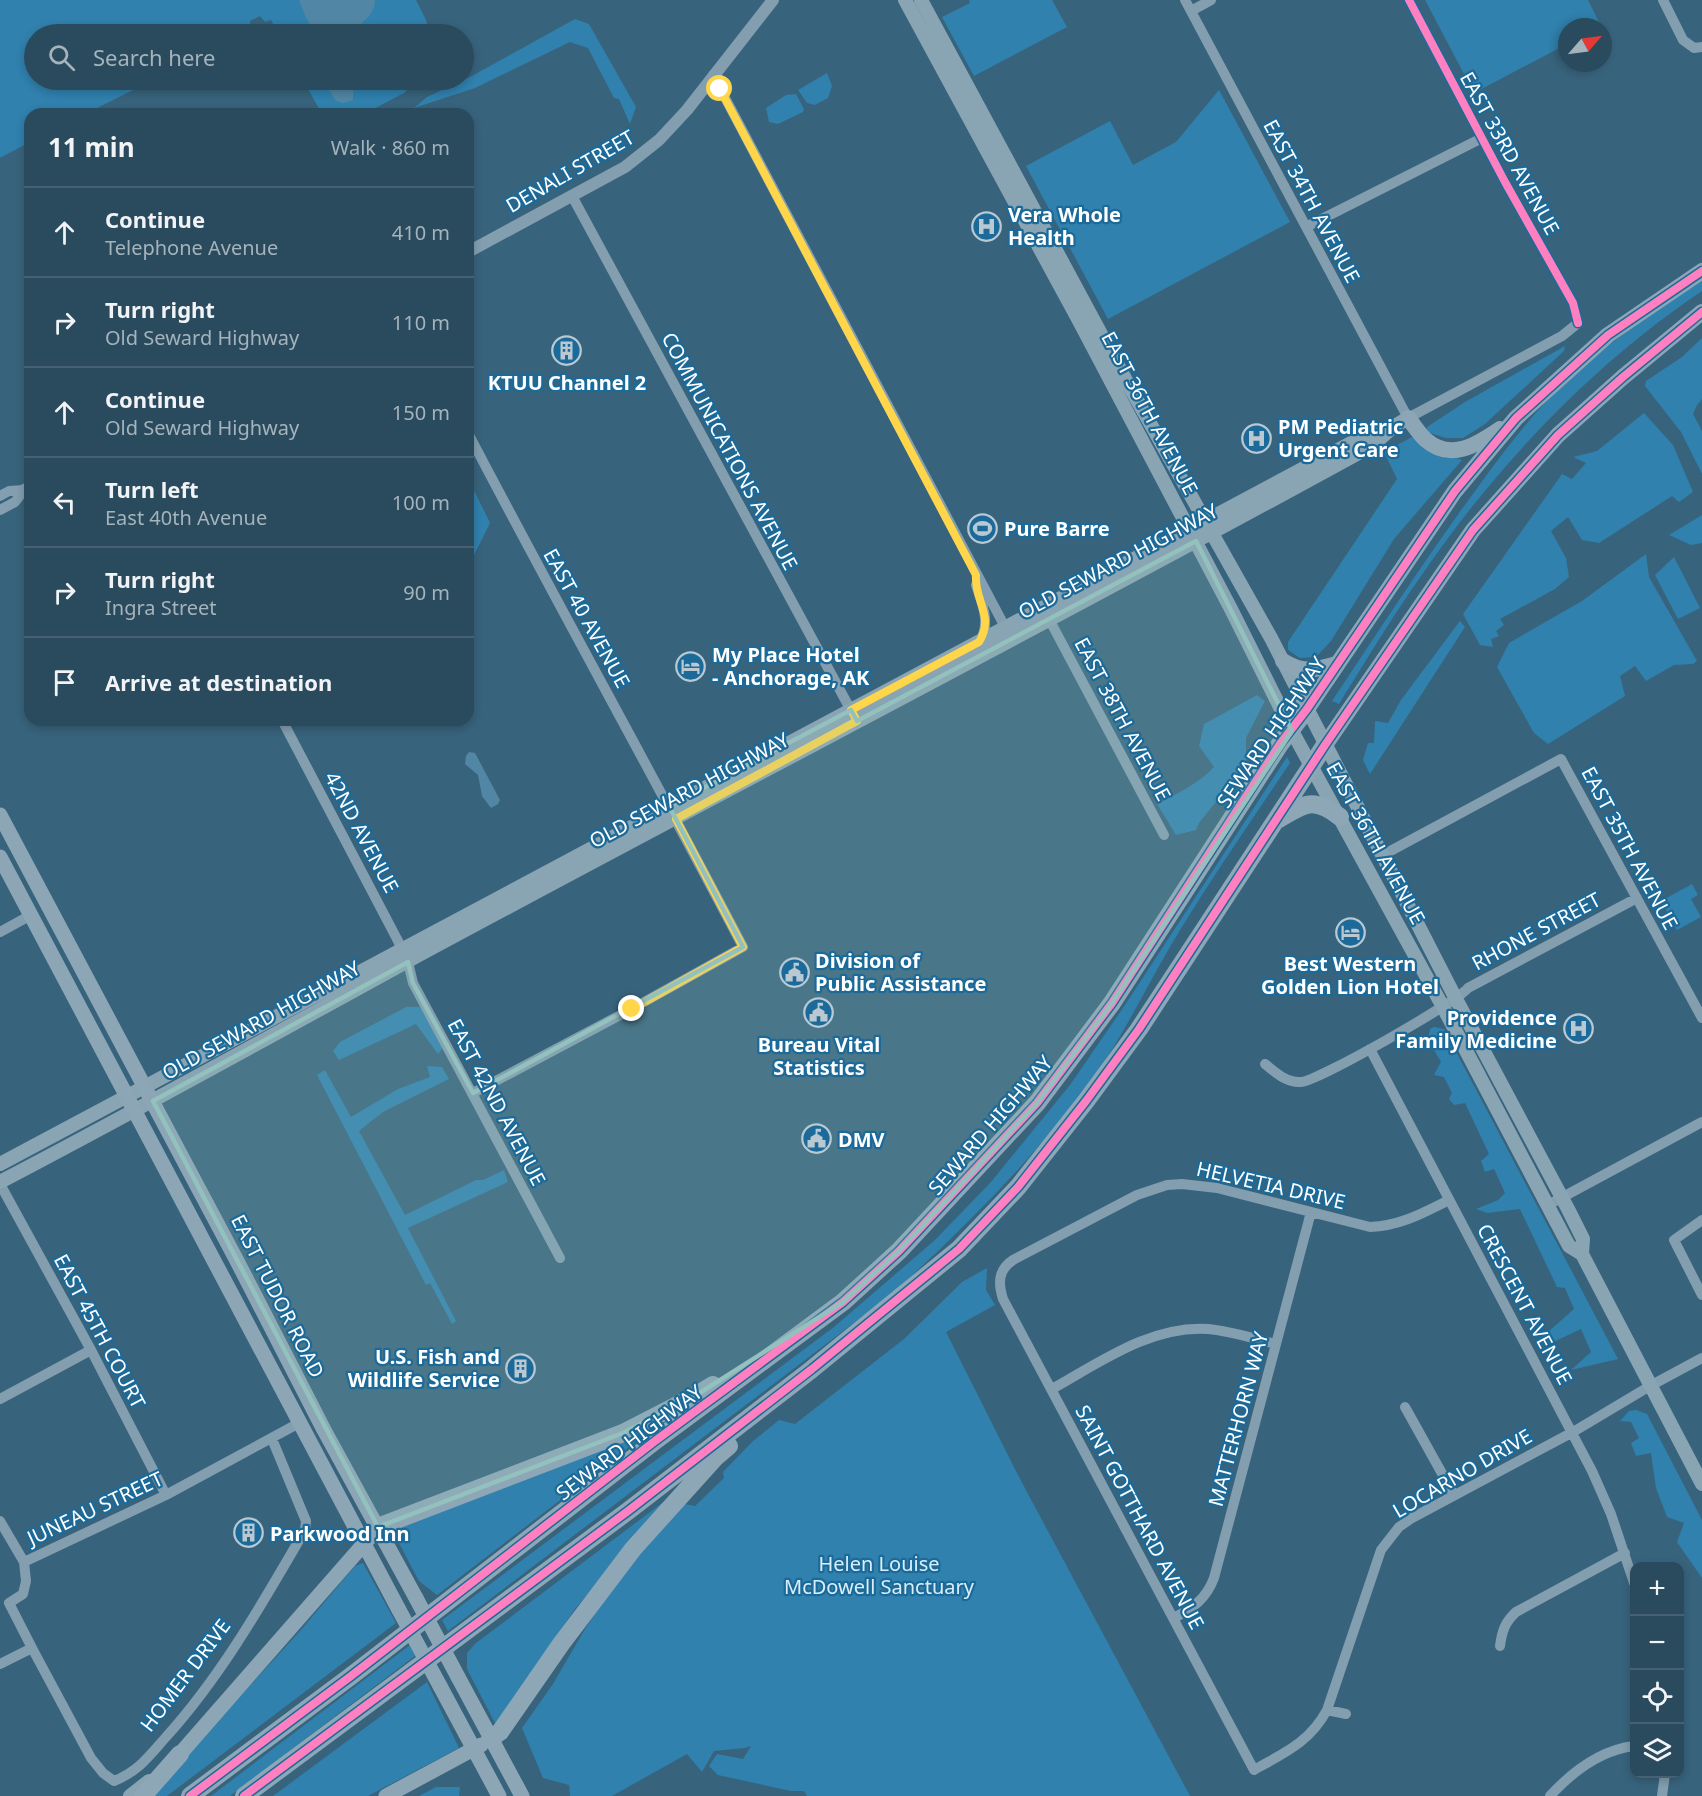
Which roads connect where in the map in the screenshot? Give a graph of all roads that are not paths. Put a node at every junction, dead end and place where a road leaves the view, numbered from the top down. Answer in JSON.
{"nodes":[{"id":1,"x":773,"y":0,"type":"edge"},
{"id":2,"x":905,"y":0,"type":"edge"},
{"id":3,"x":921,"y":0,"type":"edge"},
{"id":4,"x":1185,"y":0,"type":"edge"},
{"id":5,"x":1211,"y":0,"type":"edge"},
{"id":6,"x":1409,"y":0,"type":"edge"},
{"id":7,"x":1663,"y":0,"type":"edge"},
{"id":8,"x":1191,"y":11,"type":"junction"},
{"id":9,"x":1698,"y":47,"type":"edge"},
{"id":10,"x":713,"y":75,"type":"junction"},
{"id":11,"x":1482,"y":138,"type":"junction"},
{"id":12,"x":572,"y":196,"type":"junction"},
{"id":13,"x":1306,"y":227,"type":"junction"},
{"id":14,"x":1038,"y":246,"type":"junction"},
{"id":15,"x":474,"y":249,"type":"edge"},
{"id":16,"x":1702,"y":271,"type":"edge"},
{"id":17,"x":1702,"y":312,"type":"edge"},
{"id":18,"x":1091,"y":316,"type":"junction"},
{"id":19,"x":1578,"y":323,"type":"joint"},
{"id":20,"x":1407,"y":418,"type":"junction"},
{"id":21,"x":1516,"y":418,"type":"junction"},
{"id":22,"x":1393,"y":427,"type":"junction"},
{"id":23,"x":474,"y":444,"type":"edge"},
{"id":24,"x":24,"y":488,"type":"edge"},
{"id":25,"x":24,"y":492,"type":"edge"},
{"id":26,"x":0,"y":496,"type":"edge"},
{"id":27,"x":0,"y":510,"type":"edge"},
{"id":28,"x":1203,"y":520,"type":"junction"},
{"id":29,"x":1188,"y":528,"type":"junction"},
{"id":30,"x":1210,"y":533,"type":"junction"},
{"id":31,"x":1196,"y":541,"type":"junction"},
{"id":32,"x":976,"y":575,"type":"junction"},
{"id":33,"x":1049,"y":620,"type":"junction"},
{"id":34,"x":1005,"y":627,"type":"junction"},
{"id":35,"x":979,"y":642,"type":"junction"},
{"id":36,"x":1282,"y":661,"type":"junction"},
{"id":37,"x":1337,"y":664,"type":"junction"},
{"id":38,"x":952,"y":671,"type":"junction"},
{"id":39,"x":1307,"y":709,"type":"junction"},
{"id":40,"x":854,"y":716,"type":"junction"},
{"id":41,"x":285,"y":726,"type":"edge"},
{"id":42,"x":1292,"y":731,"type":"junction"},
{"id":43,"x":1325,"y":745,"type":"junction"},
{"id":44,"x":1312,"y":765,"type":"junction"},
{"id":45,"x":669,"y":806,"type":"junction"},
{"id":46,"x":0,"y":815,"type":"edge"},
{"id":47,"x":1340,"y":817,"type":"junction"},
{"id":48,"x":676,"y":819,"type":"junction"},
{"id":49,"x":1275,"y":822,"type":"junction"},
{"id":50,"x":1164,"y":835,"type":"dead end"},
{"id":51,"x":1383,"y":855,"type":"junction"},
{"id":52,"x":0,"y":857,"type":"edge"},
{"id":53,"x":1636,"y":898,"type":"junction"},
{"id":54,"x":31,"y":915,"type":"junction"},
{"id":55,"x":0,"y":932,"type":"edge"},
{"id":56,"x":404,"y":955,"type":"junction"},
{"id":57,"x":1456,"y":999,"type":"junction"},
{"id":58,"x":1443,"y":1007,"type":"junction"},
{"id":59,"x":1702,"y":1018,"type":"edge"},
{"id":60,"x":1370,"y":1048,"type":"junction"},
{"id":61,"x":1265,"y":1064,"type":"dead end"},
{"id":62,"x":145,"y":1086,"type":"junction"},
{"id":63,"x":473,"y":1094,"type":"junction"},
{"id":64,"x":127,"y":1096,"type":"junction"},
{"id":65,"x":153,"y":1101,"type":"junction"},
{"id":66,"x":135,"y":1111,"type":"junction"},
{"id":67,"x":1702,"y":1122,"type":"edge"},
{"id":68,"x":0,"y":1164,"type":"edge"},
{"id":69,"x":0,"y":1183,"type":"edge"},
{"id":70,"x":1562,"y":1198,"type":"junction"},
{"id":71,"x":1449,"y":1200,"type":"junction"},
{"id":72,"x":1548,"y":1205,"type":"junction"},
{"id":73,"x":1311,"y":1212,"type":"junction"},
{"id":74,"x":1702,"y":1220,"type":"edge"},
{"id":75,"x":1582,"y":1254,"type":"junction"},
{"id":76,"x":560,"y":1258,"type":"dead end"},
{"id":77,"x":999,"y":1280,"type":"joint"},
{"id":78,"x":1702,"y":1295,"type":"edge"},
{"id":79,"x":843,"y":1302,"type":"junction"},
{"id":80,"x":1276,"y":1344,"type":"junction"},
{"id":81,"x":91,"y":1350,"type":"junction"},
{"id":82,"x":1702,"y":1358,"type":"edge"},
{"id":83,"x":812,"y":1369,"type":"junction"},
{"id":84,"x":1650,"y":1386,"type":"junction"},
{"id":85,"x":1052,"y":1389,"type":"junction"},
{"id":86,"x":0,"y":1399,"type":"edge"},
{"id":87,"x":1405,"y":1407,"type":"dead end"},
{"id":88,"x":301,"y":1422,"type":"junction"},
{"id":89,"x":1573,"y":1432,"type":"junction"},
{"id":90,"x":272,"y":1439,"type":"junction"},
{"id":91,"x":1702,"y":1484,"type":"edge"},
{"id":92,"x":166,"y":1495,"type":"junction"},
{"id":93,"x":1454,"y":1495,"type":"junction"},
{"id":94,"x":0,"y":1521,"type":"edge"},
{"id":95,"x":378,"y":1527,"type":"junction"},
{"id":96,"x":364,"y":1545,"type":"junction"},
{"id":97,"x":1625,"y":1553,"type":"junction"},
{"id":98,"x":24,"y":1562,"type":"junction"},
{"id":99,"x":1630,"y":1568,"type":"edge"},
{"id":100,"x":1174,"y":1618,"type":"junction"},
{"id":101,"x":1500,"y":1646,"type":"dead end"},
{"id":102,"x":32,"y":1648,"type":"junction"},
{"id":103,"x":0,"y":1664,"type":"edge"},
{"id":104,"x":1326,"y":1710,"type":"junction"},
{"id":105,"x":1346,"y":1714,"type":"dead end"},
{"id":106,"x":490,"y":1739,"type":"junction"},
{"id":107,"x":1630,"y":1747,"type":"edge"},
{"id":108,"x":473,"y":1749,"type":"junction"},
{"id":109,"x":180,"y":1754,"type":"junction"},
{"id":110,"x":1254,"y":1770,"type":"joint"},
{"id":111,"x":1664,"y":1778,"type":"edge"},
{"id":112,"x":130,"y":1796,"type":"edge"},
{"id":113,"x":143,"y":1796,"type":"edge"},
{"id":114,"x":190,"y":1796,"type":"edge"},
{"id":115,"x":244,"y":1796,"type":"edge"},
{"id":116,"x":386,"y":1796,"type":"edge"},
{"id":117,"x":499,"y":1796,"type":"edge"},
{"id":118,"x":522,"y":1796,"type":"edge"},
{"id":119,"x":1550,"y":1796,"type":"edge"},
{"id":120,"x":1662,"y":1796,"type":"edge"}],
"edges":[{"from":1,"to":10,"type":"street","name":"DENALI STREET"},
{"from":2,"to":14,"type":"main road","name":"EAST 36TH AVENUE"},
{"from":3,"to":18,"type":"main road","name":"EAST 36TH AVENUE"},
{"from":4,"to":8,"type":"street","name":"EAST 34TH AVENUE"},
{"from":5,"to":8,"type":"street"},
{"from":6,"to":11,"type":"street","name":"EAST 33RD AVENUE"},
{"from":7,"to":9,"type":"street"},
{"from":8,"to":13,"type":"street","name":"EAST 34TH AVENUE"},
{"from":10,"to":12,"type":"street","name":"DENALI STREET"},
{"from":10,"to":32,"type":"street"},
{"from":11,"to":13,"type":"street"},
{"from":11,"to":19,"type":"street","name":"EAST 33RD AVENUE"},
{"from":12,"to":15,"type":"street","name":"DENALI STREET"},
{"from":12,"to":40,"type":"street","name":"COMMUNICATIONS AVENUE"},
{"from":13,"to":20,"type":"street","name":"EAST 34TH AVENUE"},
{"from":14,"to":18,"type":"main road"},
{"from":14,"to":29,"type":"main road","name":"EAST 36TH AVENUE"},
{"from":16,"to":21,"type":"highway","name":"SEWARD HIGHWAY"},
{"from":17,"to":43,"type":"highway"},
{"from":18,"to":28,"type":"main road","name":"EAST 36TH AVENUE"},
{"from":19,"to":20,"type":"street","name":"OLD SEWARD HIGHWAY"},
{"from":20,"to":21,"type":"highway"},
{"from":20,"to":22,"type":"main road","name":"OLD SEWARD HIGHWAY"},
{"from":21,"to":37,"type":"highway","name":"SEWARD HIGHWAY"},
{"from":22,"to":28,"type":"main road","name":"OLD SEWARD HIGHWAY"},
{"from":22,"to":30,"type":"main road","name":"OLD SEWARD HIGHWAY"},
{"from":23,"to":45,"type":"street","name":"EAST 40 AVENUE"},
{"from":24,"to":26,"type":"street"},
{"from":25,"to":27,"type":"street"},
{"from":28,"to":29,"type":"main road","name":"OLD SEWARD HIGHWAY"},
{"from":28,"to":30,"type":"main road","name":"EAST 36TH AVENUE"},
{"from":29,"to":31,"type":"main road","name":"EAST 36TH AVENUE"},
{"from":29,"to":34,"type":"main road","name":"OLD SEWARD HIGHWAY"},
{"from":30,"to":31,"type":"main road","name":"OLD SEWARD HIGHWAY"},
{"from":30,"to":36,"type":"main road","name":"EAST 36TH AVENUE"},
{"from":31,"to":33,"type":"main road","name":"OLD SEWARD HIGHWAY"},
{"from":31,"to":42,"type":"main road","name":"EAST 36TH AVENUE"},
{"from":32,"to":34,"type":"street"},
{"from":32,"to":35,"type":"street"},
{"from":33,"to":38,"type":"main road","name":"OLD SEWARD HIGHWAY"},
{"from":33,"to":50,"type":"street","name":"EAST 38TH AVENUE"},
{"from":34,"to":35,"type":"main road","name":"OLD SEWARD HIGHWAY"},
{"from":34,"to":38,"type":"main road"},
{"from":35,"to":40,"type":"main road","name":"OLD SEWARD HIGHWAY"},
{"from":36,"to":37,"type":"highway"},
{"from":36,"to":39,"type":"main road","name":"EAST 36TH AVENUE"},
{"from":37,"to":39,"type":"highway","name":"SEWARD HIGHWAY"},
{"from":38,"to":40,"type":"main road","name":"OLD SEWARD HIGHWAY"},
{"from":39,"to":42,"type":"highway","name":"SEWARD HIGHWAY"},
{"from":39,"to":43,"type":"main road","name":"EAST 36TH AVENUE"},
{"from":40,"to":45,"type":"main road","name":"OLD SEWARD HIGHWAY"},
{"from":40,"to":48,"type":"main road","name":"OLD SEWARD HIGHWAY"},
{"from":41,"to":56,"type":"street","name":"42ND AVENUE"},
{"from":42,"to":44,"type":"main road","name":"EAST 36TH AVENUE"},
{"from":42,"to":79,"type":"highway","name":"SEWARD HIGHWAY"},
{"from":43,"to":44,"type":"highway"},
{"from":43,"to":51,"type":"main road","name":"EAST 36TH AVENUE"},
{"from":44,"to":47,"type":"main road","name":"EAST 36TH AVENUE"},
{"from":44,"to":49,"type":"highway"},
{"from":45,"to":48,"type":"street","name":"EAST 40 AVENUE"},
{"from":45,"to":56,"type":"main road","name":"OLD SEWARD HIGHWAY"},
{"from":46,"to":62,"type":"main road","name":"EAST TUDOR ROAD"},
{"from":47,"to":49,"type":"highway"},
{"from":47,"to":58,"type":"main road","name":"EAST 36TH AVENUE"},
{"from":48,"to":56,"type":"main road","name":"OLD SEWARD HIGHWAY"},
{"from":48,"to":63,"type":"street","name":"EAST 40 AVENUE"},
{"from":49,"to":83,"type":"highway"},
{"from":51,"to":53,"type":"street","name":"EAST 35TH AVENUE"},
{"from":51,"to":57,"type":"main road","name":"EAST 36TH AVENUE"},
{"from":52,"to":54,"type":"main road","name":"EAST TUDOR ROAD"},
{"from":53,"to":57,"type":"street","name":"RHONE STREET"},
{"from":53,"to":59,"type":"street","name":"EAST 35TH AVENUE"},
{"from":54,"to":55,"type":"street"},
{"from":54,"to":64,"type":"main road","name":"EAST TUDOR ROAD"},
{"from":56,"to":62,"type":"main road","name":"OLD SEWARD HIGHWAY"},
{"from":56,"to":63,"type":"street","name":"EAST 42ND AVENUE"},
{"from":56,"to":65,"type":"main road","name":"OLD SEWARD HIGHWAY"},
{"from":57,"to":58,"type":"street","name":"RHONE STREET"},
{"from":57,"to":70,"type":"main road","name":"EAST 36TH AVENUE"},
{"from":58,"to":60,"type":"street","name":"RHONE STREET"},
{"from":58,"to":72,"type":"main road","name":"EAST 36TH AVENUE"},
{"from":60,"to":61,"type":"street","name":"RHONE STREET"},
{"from":60,"to":71,"type":"street","name":"CRESCENT AVENUE"},
{"from":62,"to":64,"type":"main road","name":"OLD SEWARD HIGHWAY"},
{"from":62,"to":65,"type":"main road","name":"EAST TUDOR ROAD"},
{"from":63,"to":76,"type":"street","name":"EAST 42ND AVENUE"},
{"from":64,"to":66,"type":"main road","name":"EAST TUDOR ROAD"},
{"from":64,"to":68,"type":"main road","name":"OLD SEWARD HIGHWAY"},
{"from":65,"to":66,"type":"main road","name":"OLD SEWARD HIGHWAY"},
{"from":65,"to":95,"type":"main road","name":"EAST TUDOR ROAD"},
{"from":66,"to":69,"type":"main road","name":"OLD SEWARD HIGHWAY"},
{"from":66,"to":88,"type":"main road","name":"EAST TUDOR ROAD"},
{"from":67,"to":70,"type":"street"},
{"from":69,"to":81,"type":"street","name":"EAST 45TH COURT"},
{"from":70,"to":72,"type":"street"},
{"from":70,"to":75,"type":"main road","name":"EAST 36TH AVENUE"},
{"from":71,"to":73,"type":"street","name":"HELVETIA DRIVE"},
{"from":71,"to":89,"type":"street","name":"CRESCENT AVENUE"},
{"from":72,"to":75,"type":"main road","name":"EAST 36TH AVENUE"},
{"from":73,"to":77,"type":"street","name":"HELVETIA DRIVE"},
{"from":73,"to":80,"type":"street","name":"MATTERHORN WAY"},
{"from":74,"to":78,"type":"street"},
{"from":75,"to":84,"type":"main road","name":"EAST 36TH AVENUE"},
{"from":77,"to":85,"type":"street","name":"SAINT GOTTHARD AVENUE"},
{"from":79,"to":95,"type":"highway"},
{"from":79,"to":114,"type":"highway","name":"SEWARD HIGHWAY"},
{"from":80,"to":85,"type":"street"},
{"from":80,"to":100,"type":"street","name":"MATTERHORN WAY"},
{"from":81,"to":86,"type":"street"},
{"from":81,"to":92,"type":"street","name":"EAST 45TH COURT"},
{"from":82,"to":84,"type":"street","name":"LOCARNO DRIVE"},
{"from":83,"to":106,"type":"highway"},
{"from":83,"to":115,"type":"highway"},
{"from":84,"to":89,"type":"street","name":"LOCARNO DRIVE"},
{"from":84,"to":91,"type":"main road","name":"EAST 36TH AVENUE"},
{"from":85,"to":100,"type":"street","name":"SAINT GOTTHARD AVENUE"},
{"from":87,"to":93,"type":"street"},
{"from":88,"to":90,"type":"street","name":"JUNEAU STREET"},
{"from":88,"to":96,"type":"main road","name":"EAST TUDOR ROAD"},
{"from":89,"to":93,"type":"street","name":"LOCARNO DRIVE"},
{"from":89,"to":97,"type":"street","name":"CRESCENT AVENUE"},
{"from":90,"to":92,"type":"street","name":"JUNEAU STREET"},
{"from":90,"to":102,"type":"street","name":"HOMER DRIVE"},
{"from":92,"to":98,"type":"street","name":"JUNEAU STREET"},
{"from":93,"to":104,"type":"street","name":"LOCARNO DRIVE"},
{"from":94,"to":98,"type":"street"},
{"from":95,"to":96,"type":"main road"},
{"from":95,"to":106,"type":"main road","name":"EAST TUDOR ROAD","bridge":true},
{"from":96,"to":108,"type":"main road","name":"EAST TUDOR ROAD","bridge":true},
{"from":96,"to":109,"type":"main road"},
{"from":97,"to":99,"type":"street","name":"CRESCENT AVENUE"},
{"from":97,"to":101,"type":"street"},
{"from":98,"to":102,"type":"street","name":"JUNEAU STREET"},
{"from":100,"to":110,"type":"street","name":"SAINT GOTTHARD AVENUE"},
{"from":102,"to":103,"type":"street"},
{"from":104,"to":105,"type":"street"},
{"from":104,"to":110,"type":"street","name":"LOCARNO DRIVE"},
{"from":106,"to":108,"type":"main road"},
{"from":106,"to":118,"type":"main road","name":"EAST TUDOR ROAD"},
{"from":107,"to":119,"type":"street"},
{"from":108,"to":116,"type":"main road"},
{"from":108,"to":117,"type":"main road","name":"EAST TUDOR ROAD"},
{"from":109,"to":112,"type":"main road"},
{"from":109,"to":113,"type":"highway"},
{"from":111,"to":120,"type":"street"}]}
